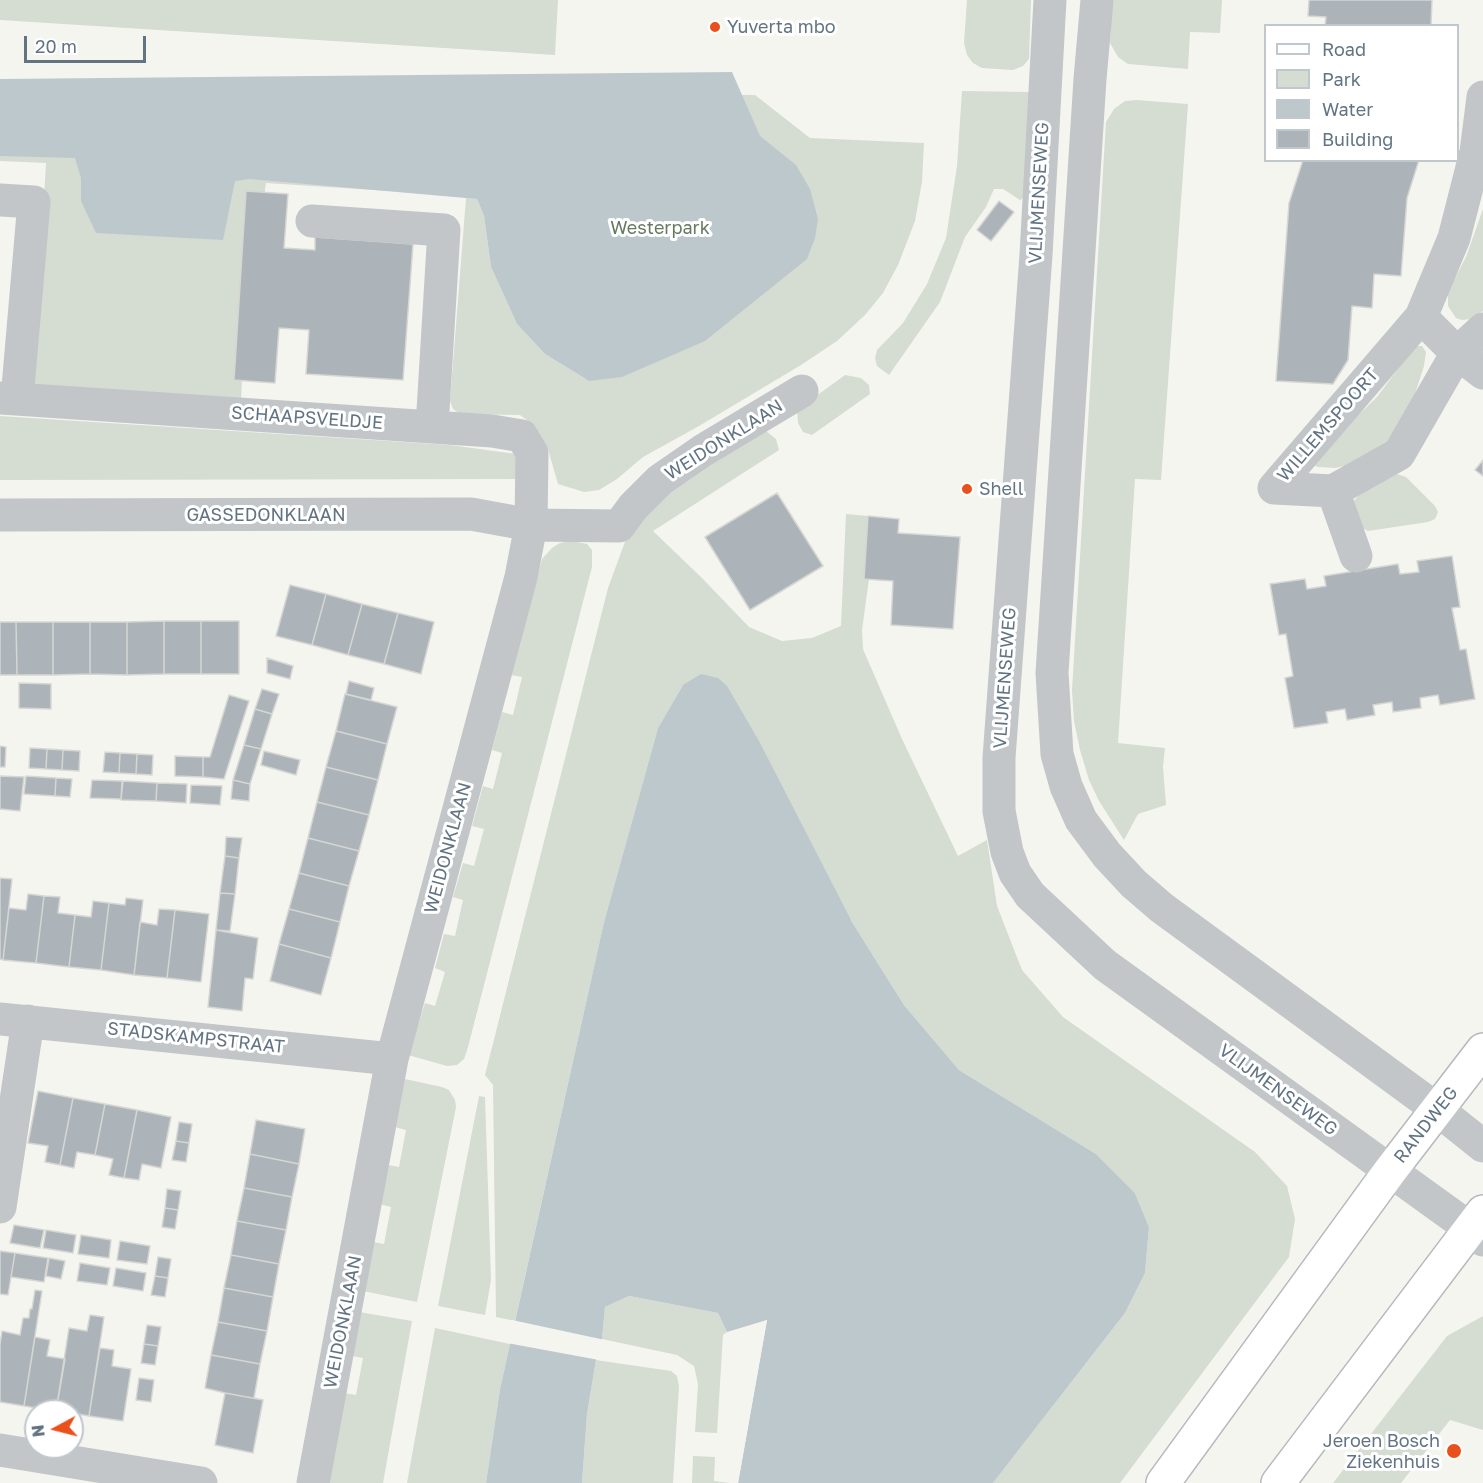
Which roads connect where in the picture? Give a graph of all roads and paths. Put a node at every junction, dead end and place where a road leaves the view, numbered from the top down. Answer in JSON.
{"nodes":[{"id":1,"x":1050,"y":0,"type":"edge"},
{"id":2,"x":1097,"y":0,"type":"edge"},
{"id":3,"x":1483,"y":97,"type":"edge"},
{"id":4,"x":0,"y":200,"type":"edge"},
{"id":5,"x":312,"y":221,"type":"dead end"},
{"id":6,"x":1421,"y":317,"type":"junction"},
{"id":7,"x":1483,"y":328,"type":"edge"},
{"id":8,"x":1457,"y":353,"type":"junction"},
{"id":9,"x":1483,"y":373,"type":"edge"},
{"id":10,"x":802,"y":391,"type":"dead end"},
{"id":11,"x":8,"y":398,"type":"edge"},
{"id":12,"x":432,"y":426,"type":"junction"},
{"id":13,"x":1334,"y":491,"type":"junction"},
{"id":14,"x":0,"y":515,"type":"edge"},
{"id":15,"x":531,"y":525,"type":"junction"},
{"id":16,"x":1356,"y":556,"type":"dead end"},
{"id":17,"x":14,"y":1020,"type":"edge"},
{"id":18,"x":1483,"y":1050,"type":"edge"},
{"id":19,"x":392,"y":1059,"type":"junction"},
{"id":20,"x":1438,"y":1110,"type":"junction"},
{"id":21,"x":1483,"y":1146,"type":"edge"},
{"id":22,"x":1390,"y":1171,"type":"junction"},
{"id":23,"x":0,"y":1207,"type":"edge"},
{"id":24,"x":1479,"y":1227,"type":"edge"},
{"id":25,"x":0,"y":1450,"type":"edge"},
{"id":26,"x":201,"y":1483,"type":"edge"},
{"id":27,"x":313,"y":1483,"type":"edge"},
{"id":28,"x":1163,"y":1483,"type":"edge"},
{"id":29,"x":1278,"y":1483,"type":"edge"}],
"edges":[{"from":1,"to":22,"type":"street","name":"VLIJMENSEWEG"},
{"from":2,"to":20,"type":"street"},
{"from":3,"to":6,"type":"street","name":"WILLEMSPOORT"},
{"from":4,"to":11,"type":"street"},
{"from":5,"to":12,"type":"street"},
{"from":6,"to":8,"type":"street"},
{"from":6,"to":13,"type":"street","name":"WILLEMSPOORT"},
{"from":7,"to":8,"type":"street"},
{"from":8,"to":9,"type":"street"},
{"from":8,"to":13,"type":"street"},
{"from":10,"to":15,"type":"street","name":"WEIDONKLAAN"},
{"from":11,"to":12,"type":"street","name":"SCHAAPSVELDJE"},
{"from":12,"to":15,"type":"street","name":"SCHAAPSVELDJE"},
{"from":13,"to":16,"type":"street"},
{"from":14,"to":15,"type":"street","name":"GASSEDONKLAAN"},
{"from":15,"to":19,"type":"street","name":"WEIDONKLAAN"},
{"from":17,"to":19,"type":"street","name":"STADSKAMPSTRAAT"},
{"from":17,"to":23,"type":"street"},
{"from":18,"to":20,"type":"main road","name":"RANDWEG"},
{"from":19,"to":27,"type":"street","name":"WEIDONKLAAN"},
{"from":20,"to":21,"type":"street"},
{"from":20,"to":22,"type":"main road","name":"RANDWEG"},
{"from":22,"to":24,"type":"street","name":"VLIJMENSEWEG"},
{"from":22,"to":28,"type":"main road"},
{"from":24,"to":29,"type":"main road","name":"VLIJMENSEWEG"},
{"from":25,"to":26,"type":"street"}]}
